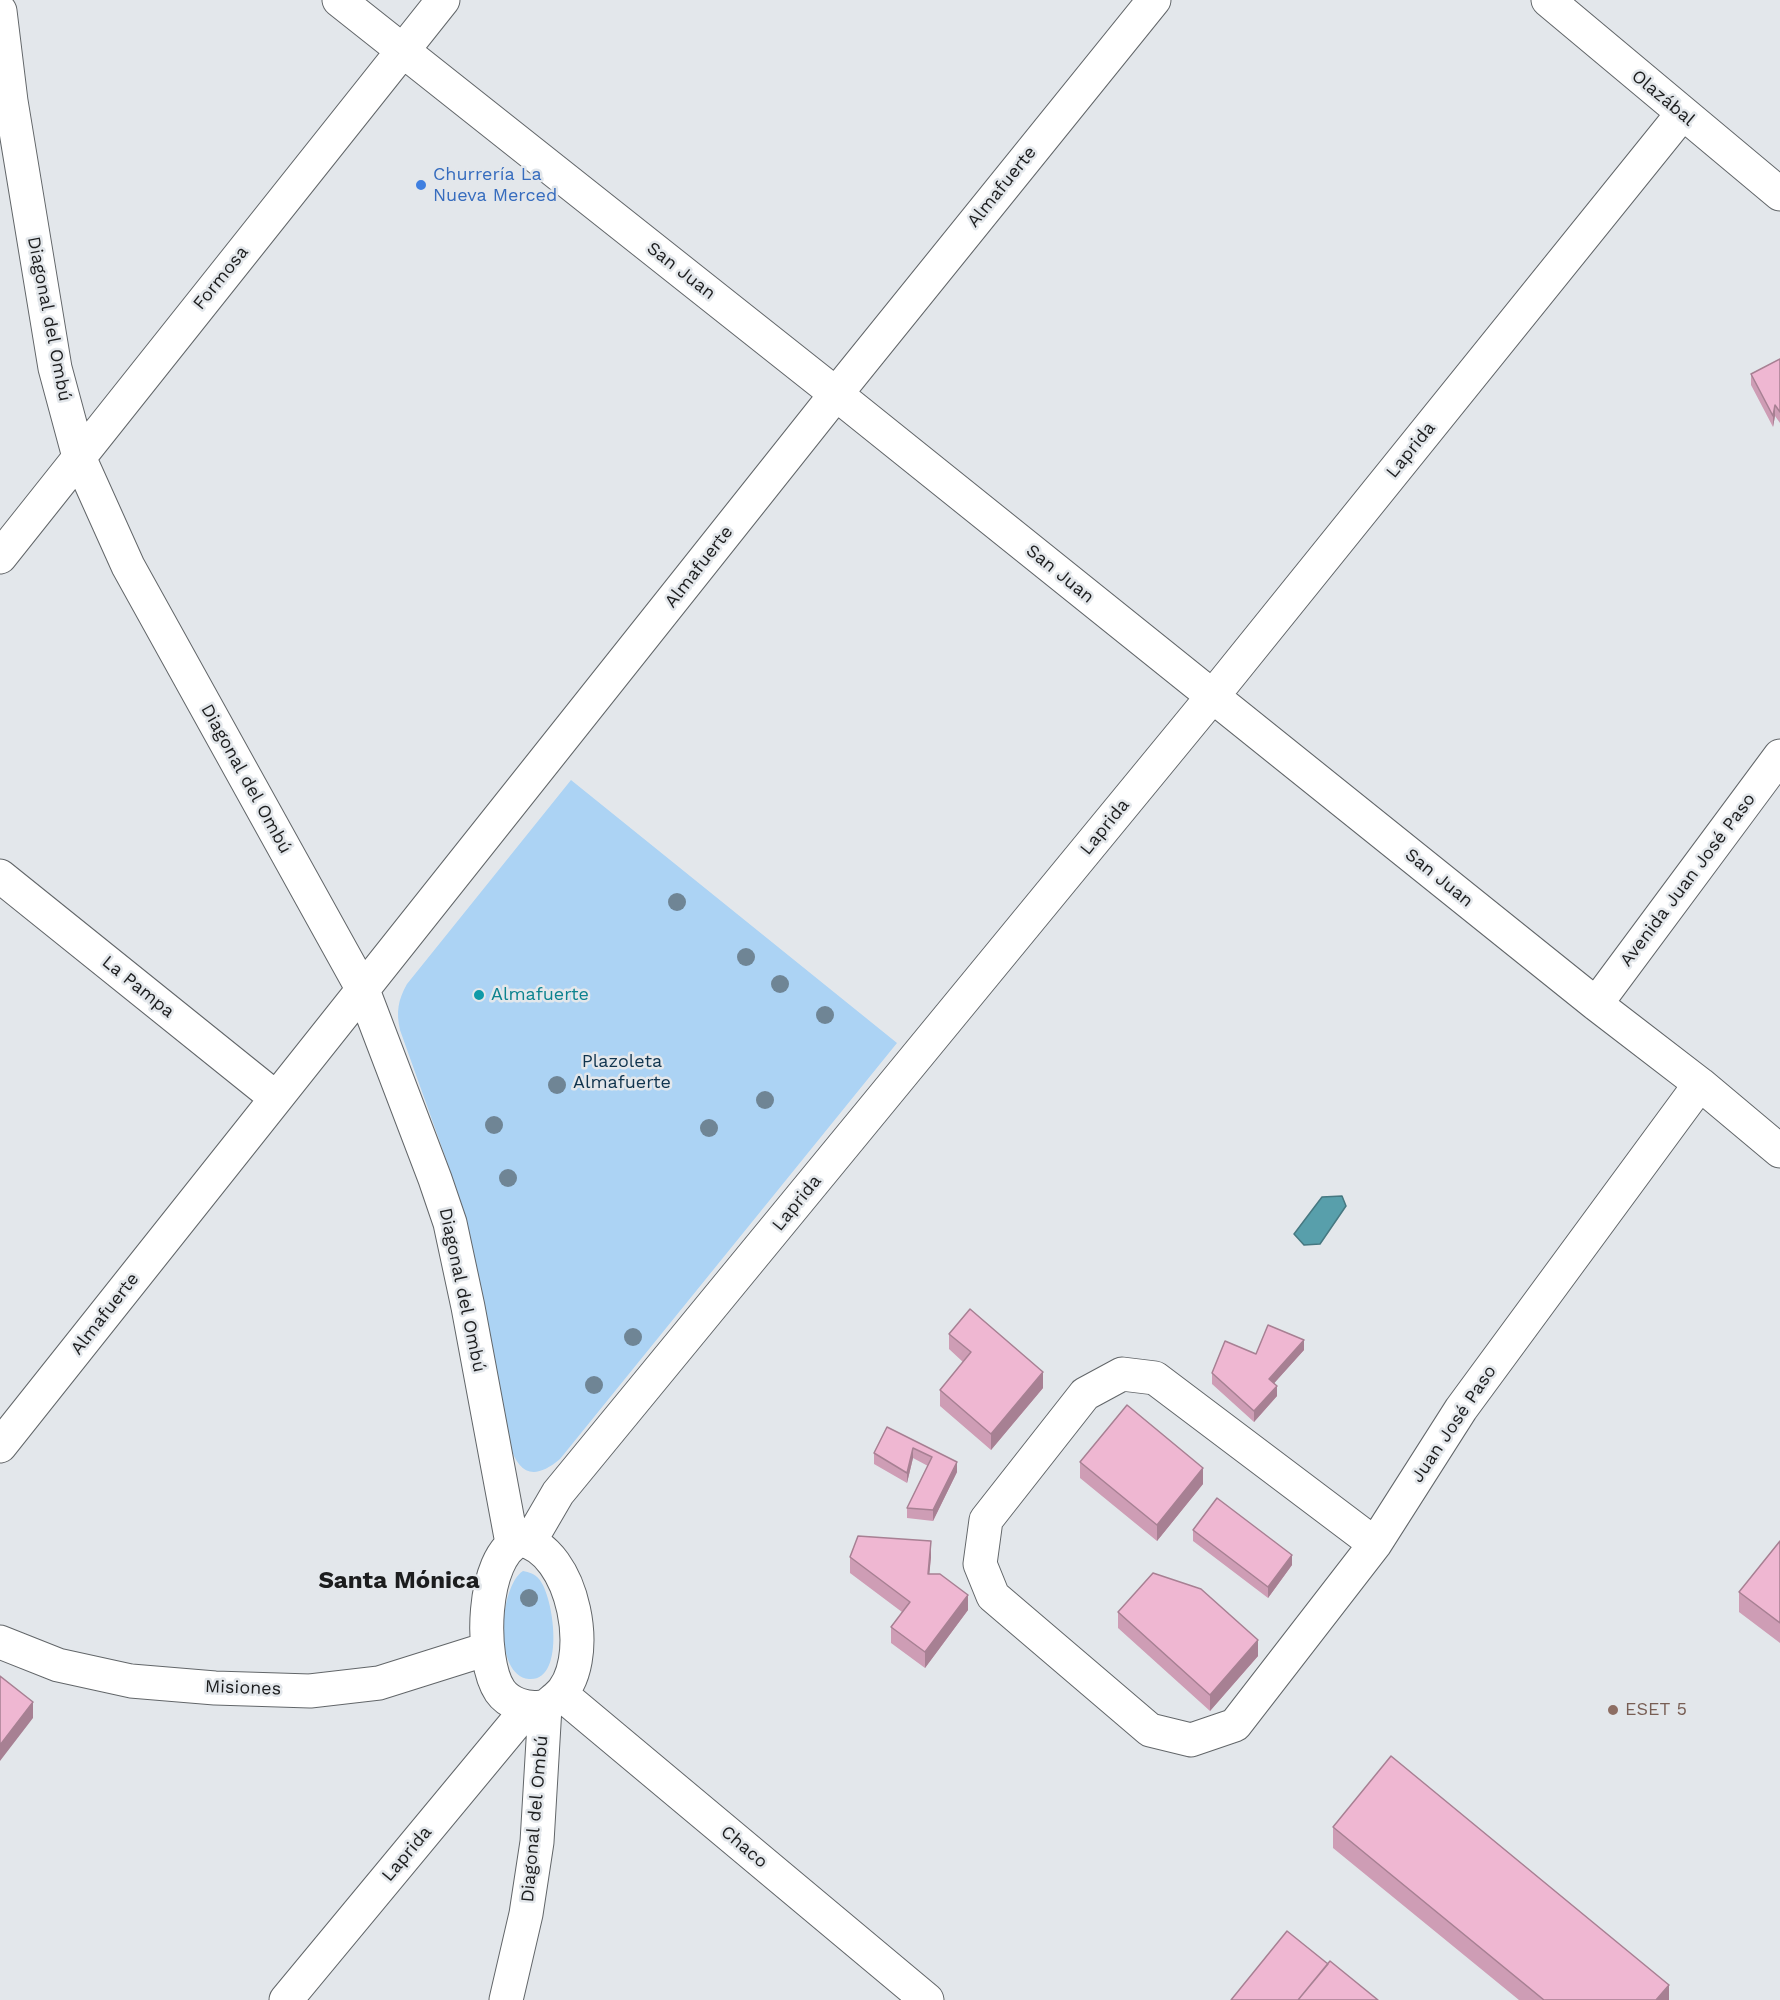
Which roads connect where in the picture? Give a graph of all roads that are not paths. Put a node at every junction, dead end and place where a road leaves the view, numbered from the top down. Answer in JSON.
{"nodes":[{"id":1,"x":339,"y":0,"type":"edge"},
{"id":2,"x":443,"y":0,"type":"edge"},
{"id":3,"x":1154,"y":0,"type":"edge"},
{"id":4,"x":1548,"y":0,"type":"edge"},
{"id":5,"x":0,"y":11,"type":"edge"},
{"id":6,"x":403,"y":51,"type":"junction"},
{"id":7,"x":1682,"y":114,"type":"junction"},
{"id":8,"x":1780,"y":194,"type":"edge"},
{"id":9,"x":836,"y":394,"type":"junction"},
{"id":10,"x":79,"y":457,"type":"junction"},
{"id":11,"x":0,"y":557,"type":"edge"},
{"id":12,"x":1212,"y":697,"type":"junction"},
{"id":13,"x":1780,"y":756,"type":"edge"},
{"id":14,"x":0,"y":876,"type":"edge"},
{"id":15,"x":363,"y":990,"type":"junction"},
{"id":16,"x":1596,"y":1004,"type":"junction"},
{"id":17,"x":1700,"y":1084,"type":"junction"},
{"id":18,"x":276,"y":1098,"type":"junction"},
{"id":19,"x":1780,"y":1151,"type":"edge"},
{"id":20,"x":0,"y":1446,"type":"edge"},
{"id":21,"x":521,"y":1542,"type":"junction"},
{"id":22,"x":1375,"y":1544,"type":"junction"},
{"id":23,"x":0,"y":1642,"type":"edge"},
{"id":24,"x":487,"y":1649,"type":"junction"},
{"id":25,"x":545,"y":1703,"type":"junction"},
{"id":26,"x":286,"y":2000,"type":"edge"},
{"id":27,"x":507,"y":2000,"type":"edge"},
{"id":28,"x":927,"y":2000,"type":"edge"}],
"edges":[{"from":1,"to":6,"type":"street","name":"San Juan"},
{"from":2,"to":6,"type":"street","name":"Formosa"},
{"from":3,"to":9,"type":"street","name":"Almafuerte"},
{"from":4,"to":7,"type":"street","name":"Olazábal"},
{"from":5,"to":10,"type":"street","name":"Diagonal del Ombú"},
{"from":6,"to":9,"type":"street","name":"San Juan"},
{"from":6,"to":10,"type":"street","name":"Formosa"},
{"from":7,"to":8,"type":"street","name":"Olazábal"},
{"from":7,"to":12,"type":"street","name":"Laprida"},
{"from":9,"to":12,"type":"street","name":"San Juan"},
{"from":9,"to":15,"type":"street","name":"Almafuerte"},
{"from":10,"to":11,"type":"street","name":"Formosa"},
{"from":10,"to":15,"type":"street","name":"Diagonal del Ombú"},
{"from":12,"to":16,"type":"street","name":"San Juan"},
{"from":12,"to":21,"type":"street","name":"Laprida"},
{"from":13,"to":16,"type":"street","name":"Avenida Juan José Paso"},
{"from":14,"to":18,"type":"street","name":"La Pampa"},
{"from":15,"to":18,"type":"street","name":"Almafuerte"},
{"from":15,"to":21,"type":"street","name":"Diagonal del Ombú"},
{"from":16,"to":17,"type":"street","name":"San Juan"},
{"from":17,"to":19,"type":"street","name":"San Juan"},
{"from":17,"to":22,"type":"street","name":"Juan José Paso"},
{"from":18,"to":20,"type":"street","name":"Almafuerte"},
{"from":21,"to":24,"type":"street","name":"Diagonal del Ombú"},
{"from":21,"to":25,"type":"street","name":"Diagonal del Ombú"},
{"from":22,"to":22,"type":"street","name":"Juan José Paso"},
{"from":23,"to":24,"type":"street","name":"Misiones"},
{"from":24,"to":25,"type":"street","name":"Diagonal del Ombú"},
{"from":25,"to":26,"type":"street","name":"Laprida"},
{"from":25,"to":27,"type":"street","name":"Diagonal del Ombú"},
{"from":25,"to":28,"type":"street","name":"Chaco"}]}
